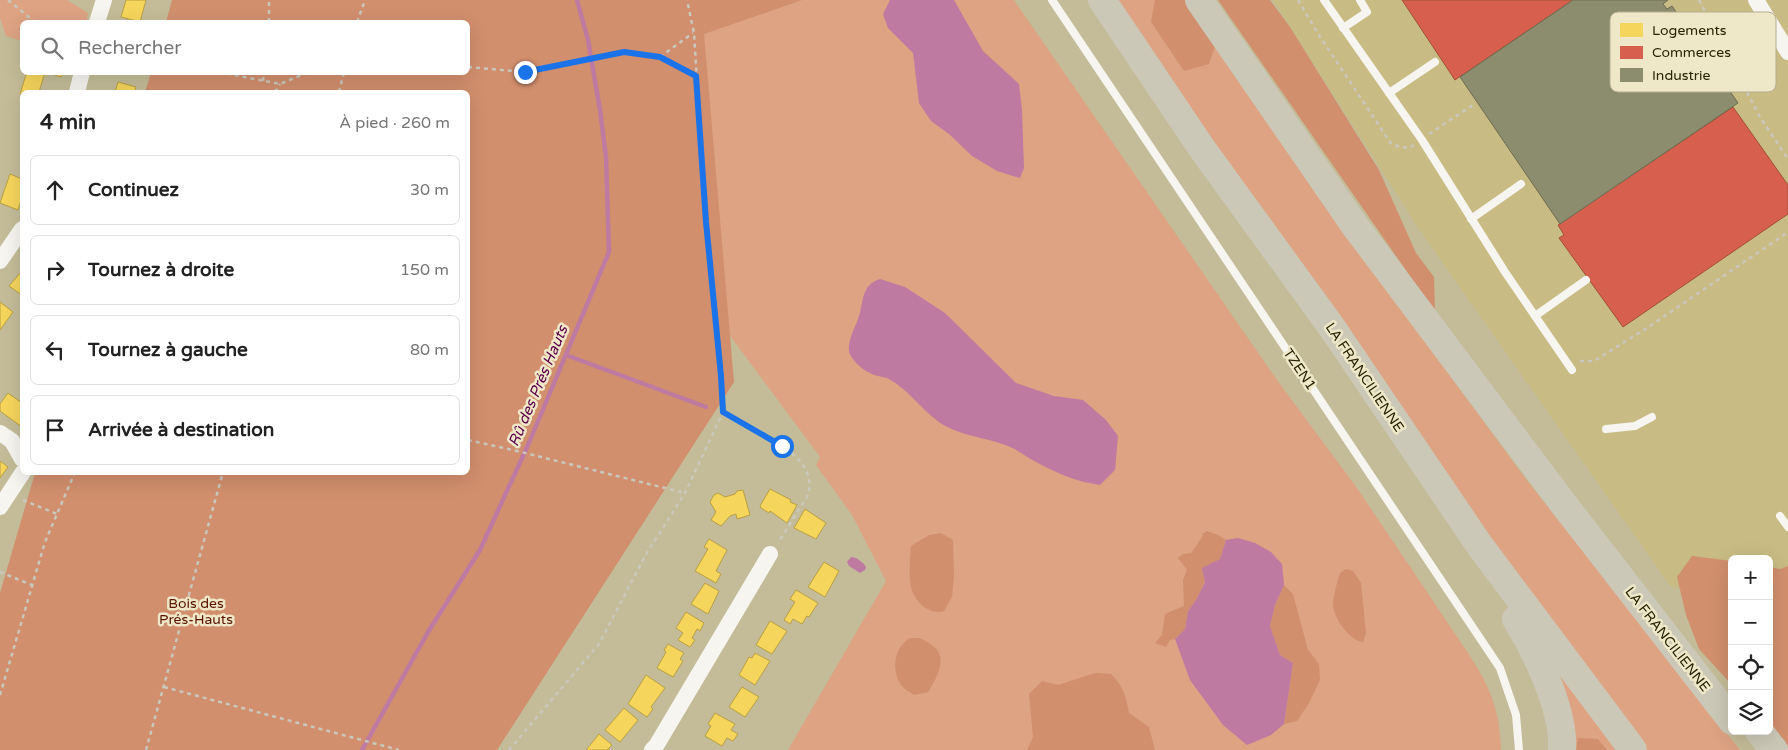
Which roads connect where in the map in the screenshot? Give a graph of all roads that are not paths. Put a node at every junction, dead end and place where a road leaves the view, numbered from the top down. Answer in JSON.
{"nodes":[{"id":1,"x":104,"y":0,"type":"edge"},
{"id":2,"x":1052,"y":0,"type":"edge"},
{"id":3,"x":1102,"y":0,"type":"edge"},
{"id":4,"x":1199,"y":0,"type":"edge"},
{"id":5,"x":1324,"y":0,"type":"edge"},
{"id":6,"x":1360,"y":0,"type":"edge"},
{"id":7,"x":1756,"y":0,"type":"edge"},
{"id":8,"x":1763,"y":12,"type":"edge"},
{"id":9,"x":98,"y":20,"type":"edge"},
{"id":10,"x":1343,"y":28,"type":"junction"},
{"id":11,"x":1776,"y":32,"type":"edge"},
{"id":12,"x":1788,"y":52,"type":"edge"},
{"id":13,"x":1435,"y":62,"type":"dead end"},
{"id":14,"x":81,"y":75,"type":"edge"},
{"id":15,"x":77,"y":90,"type":"edge"},
{"id":16,"x":1389,"y":93,"type":"junction"},
{"id":17,"x":1521,"y":184,"type":"dead end"},
{"id":18,"x":1471,"y":219,"type":"junction"},
{"id":19,"x":20,"y":232,"type":"edge"},
{"id":20,"x":0,"y":261,"type":"edge"},
{"id":21,"x":1586,"y":280,"type":"dead end"},
{"id":22,"x":1535,"y":316,"type":"junction"},
{"id":23,"x":1572,"y":370,"type":"dead end"},
{"id":24,"x":1652,"y":417,"type":"dead end"},
{"id":25,"x":1606,"y":429,"type":"dead end"},
{"id":26,"x":0,"y":433,"type":"edge"},
{"id":27,"x":20,"y":455,"type":"edge"},
{"id":28,"x":21,"y":475,"type":"edge"},
{"id":29,"x":0,"y":507,"type":"edge"},
{"id":30,"x":1780,"y":516,"type":"dead end"},
{"id":31,"x":1788,"y":527,"type":"edge"},
{"id":32,"x":1480,"y":546,"type":"junction"},
{"id":33,"x":770,"y":554,"type":"road end"},
{"id":34,"x":1676,"y":650,"type":"junction"},
{"id":35,"x":1728,"y":695,"type":"edge"},
{"id":36,"x":1728,"y":716,"type":"edge"},
{"id":37,"x":1743,"y":735,"type":"edge"},
{"id":38,"x":1762,"y":735,"type":"edge"},
{"id":39,"x":652,"y":750,"type":"edge"},
{"id":40,"x":1519,"y":750,"type":"edge"},
{"id":41,"x":1562,"y":750,"type":"edge"},
{"id":42,"x":1633,"y":750,"type":"edge"},
{"id":43,"x":1755,"y":750,"type":"edge"},
{"id":44,"x":1774,"y":750,"type":"edge"}],
"edges":[{"from":1,"to":9,"type":"street"},
{"from":2,"to":40,"type":"lane","name":"TZEN1"},
{"from":3,"to":32,"type":"highway","name":"LA FRANCILIENNE"},
{"from":4,"to":34,"type":"highway","name":"LA FRANCILIENNE"},
{"from":5,"to":10,"type":"lane"},
{"from":6,"to":10,"type":"lane"},
{"from":7,"to":8,"type":"street"},
{"from":10,"to":16,"type":"lane"},
{"from":11,"to":12,"type":"street"},
{"from":13,"to":16,"type":"lane"},
{"from":14,"to":15,"type":"street"},
{"from":16,"to":18,"type":"lane"},
{"from":17,"to":18,"type":"lane"},
{"from":18,"to":22,"type":"lane"},
{"from":19,"to":20,"type":"street"},
{"from":21,"to":22,"type":"lane"},
{"from":22,"to":23,"type":"lane"},
{"from":24,"to":25,"type":"lane"},
{"from":26,"to":27,"type":"street"},
{"from":28,"to":29,"type":"street"},
{"from":30,"to":31,"type":"lane"},
{"from":32,"to":41,"type":"highway"},
{"from":32,"to":42,"type":"highway","name":"LA FRANCILIENNE"},
{"from":33,"to":39,"type":"street"},
{"from":34,"to":35,"type":"highway"},
{"from":34,"to":36,"type":"highway","name":"LA FRANCILIENNE"},
{"from":37,"to":43,"type":"highway"},
{"from":38,"to":44,"type":"highway"}]}
